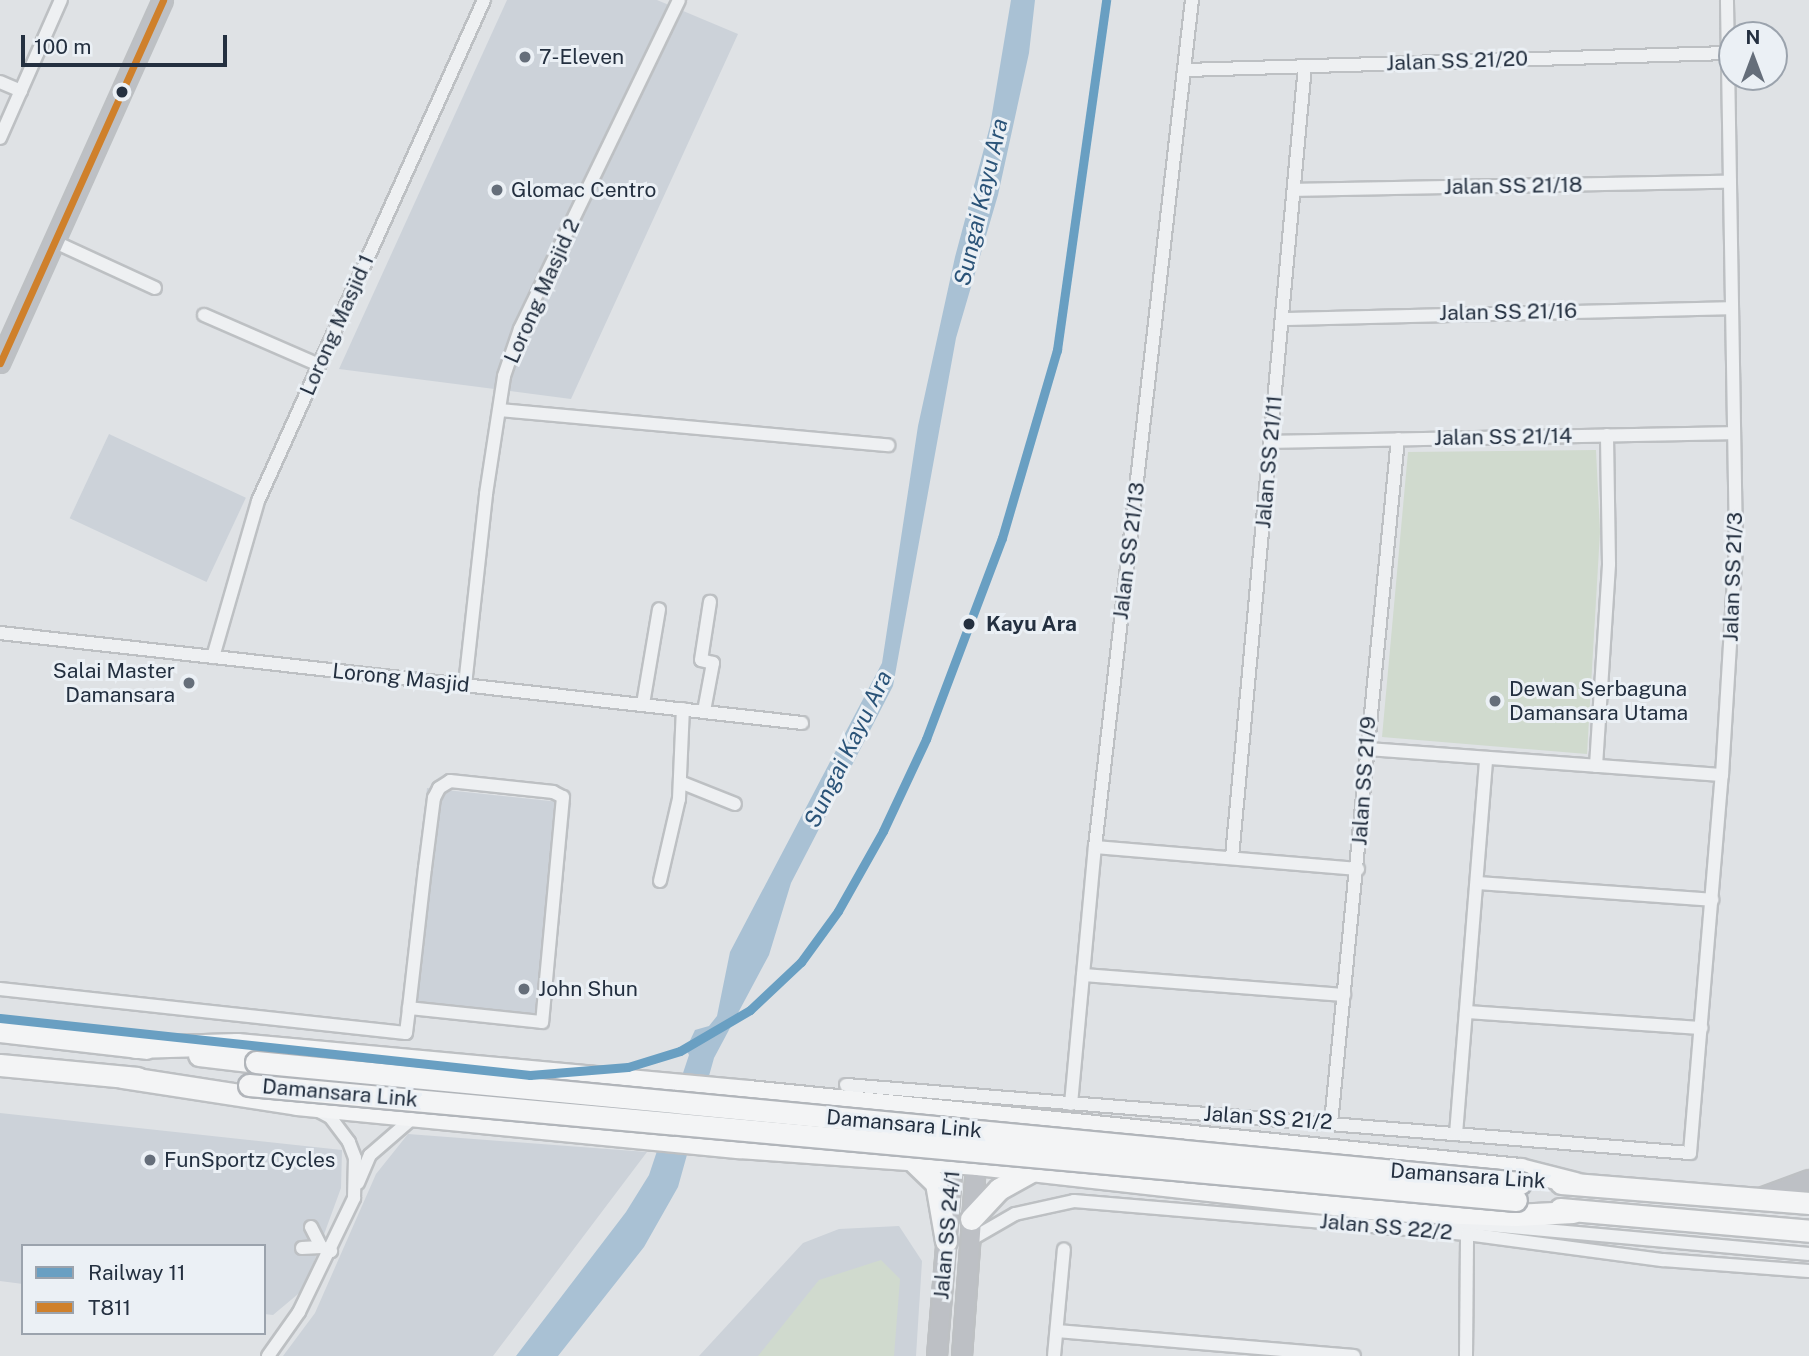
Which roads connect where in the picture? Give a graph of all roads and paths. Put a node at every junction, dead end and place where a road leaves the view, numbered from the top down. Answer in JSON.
{"nodes":[{"id":1,"x":61,"y":0,"type":"edge"},
{"id":2,"x":163,"y":0,"type":"edge"},
{"id":3,"x":484,"y":0,"type":"edge"},
{"id":4,"x":679,"y":0,"type":"edge"},
{"id":5,"x":1192,"y":0,"type":"edge"},
{"id":6,"x":1727,"y":0,"type":"edge"},
{"id":7,"x":1727,"y":21,"type":"edge"},
{"id":8,"x":1718,"y":53,"type":"edge"},
{"id":9,"x":1305,"y":66,"type":"junction"},
{"id":10,"x":1186,"y":70,"type":"junction"},
{"id":11,"x":0,"y":82,"type":"edge"},
{"id":12,"x":21,"y":91,"type":"junction"},
{"id":13,"x":1728,"y":91,"type":"edge"},
{"id":14,"x":0,"y":138,"type":"edge"},
{"id":15,"x":1730,"y":182,"type":"junction"},
{"id":16,"x":1295,"y":190,"type":"junction"},
{"id":17,"x":55,"y":242,"type":"junction"},
{"id":18,"x":155,"y":288,"type":"dead end"},
{"id":19,"x":1732,"y":308,"type":"junction"},
{"id":20,"x":204,"y":315,"type":"dead end"},
{"id":21,"x":1283,"y":319,"type":"junction"},
{"id":22,"x":0,"y":363,"type":"edge"},
{"id":23,"x":319,"y":365,"type":"junction"},
{"id":24,"x":500,"y":410,"type":"junction"},
{"id":25,"x":1734,"y":433,"type":"junction"},
{"id":26,"x":1607,"y":435,"type":"junction"},
{"id":27,"x":1398,"y":439,"type":"junction"},
{"id":28,"x":1271,"y":442,"type":"junction"},
{"id":29,"x":888,"y":445,"type":"dead end"},
{"id":30,"x":710,"y":602,"type":"dead end"},
{"id":31,"x":659,"y":609,"type":"dead end"},
{"id":32,"x":0,"y":633,"type":"edge"},
{"id":33,"x":212,"y":657,"type":"junction"},
{"id":34,"x":465,"y":685,"type":"junction"},
{"id":35,"x":643,"y":704,"type":"junction"},
{"id":36,"x":683,"y":709,"type":"junction"},
{"id":37,"x":704,"y":711,"type":"junction"},
{"id":38,"x":803,"y":723,"type":"dead end"},
{"id":39,"x":1367,"y":749,"type":"junction"},
{"id":40,"x":1486,"y":758,"type":"junction"},
{"id":41,"x":1596,"y":766,"type":"junction"},
{"id":42,"x":1722,"y":775,"type":"junction"},
{"id":43,"x":680,"y":782,"type":"junction"},
{"id":44,"x":735,"y":804,"type":"dead end"},
{"id":45,"x":1095,"y":847,"type":"junction"},
{"id":46,"x":1232,"y":857,"type":"junction"},
{"id":47,"x":1358,"y":869,"type":"junction"},
{"id":48,"x":660,"y":881,"type":"dead end"},
{"id":49,"x":1477,"y":883,"type":"junction"},
{"id":50,"x":1712,"y":900,"type":"junction"},
{"id":51,"x":1083,"y":975,"type":"junction"},
{"id":52,"x":0,"y":989,"type":"edge"},
{"id":53,"x":1344,"y":995,"type":"junction"},
{"id":54,"x":409,"y":1008,"type":"junction"},
{"id":55,"x":1466,"y":1012,"type":"junction"},
{"id":56,"x":1702,"y":1028,"type":"junction"},
{"id":57,"x":0,"y":1031,"type":"edge"},
{"id":58,"x":135,"y":1046,"type":"junction"},
{"id":59,"x":0,"y":1065,"type":"edge"},
{"id":60,"x":122,"y":1077,"type":"junction"},
{"id":61,"x":846,"y":1085,"type":"dead end"},
{"id":62,"x":297,"y":1104,"type":"junction"},
{"id":63,"x":1071,"y":1104,"type":"junction"},
{"id":64,"x":886,"y":1107,"type":"junction"},
{"id":65,"x":956,"y":1115,"type":"junction"},
{"id":66,"x":415,"y":1116,"type":"junction"},
{"id":67,"x":979,"y":1116,"type":"junction"},
{"id":68,"x":1331,"y":1123,"type":"junction"},
{"id":69,"x":1108,"y":1127,"type":"junction"},
{"id":70,"x":1456,"y":1134,"type":"junction"},
{"id":71,"x":1690,"y":1153,"type":"joint"},
{"id":72,"x":870,"y":1154,"type":"junction"},
{"id":73,"x":910,"y":1158,"type":"junction"},
{"id":74,"x":953,"y":1162,"type":"junction"},
{"id":75,"x":977,"y":1164,"type":"junction"},
{"id":76,"x":1030,"y":1172,"type":"junction"},
{"id":77,"x":1104,"y":1180,"type":"junction"},
{"id":78,"x":1809,"y":1180,"type":"edge"},
{"id":79,"x":1575,"y":1183,"type":"junction"},
{"id":80,"x":356,"y":1186,"type":"junction"},
{"id":81,"x":1518,"y":1192,"type":"junction"},
{"id":82,"x":1756,"y":1198,"type":"junction"},
{"id":83,"x":1809,"y":1203,"type":"edge"},
{"id":84,"x":1389,"y":1210,"type":"junction"},
{"id":85,"x":1573,"y":1212,"type":"junction"},
{"id":86,"x":311,"y":1227,"type":"dead end"},
{"id":87,"x":971,"y":1229,"type":"junction"},
{"id":88,"x":1809,"y":1231,"type":"edge"},
{"id":89,"x":1467,"y":1234,"type":"junction"},
{"id":90,"x":946,"y":1241,"type":"junction"},
{"id":91,"x":302,"y":1248,"type":"dead end"},
{"id":92,"x":326,"y":1249,"type":"junction"},
{"id":93,"x":1064,"y":1249,"type":"dead end"},
{"id":94,"x":1809,"y":1254,"type":"edge"},
{"id":95,"x":1809,"y":1271,"type":"edge"},
{"id":96,"x":1056,"y":1331,"type":"junction"},
{"id":97,"x":268,"y":1356,"type":"edge"},
{"id":98,"x":937,"y":1356,"type":"edge"},
{"id":99,"x":962,"y":1356,"type":"edge"},
{"id":100,"x":1054,"y":1356,"type":"edge"},
{"id":101,"x":1354,"y":1356,"type":"edge"},
{"id":102,"x":1466,"y":1356,"type":"edge"}],
"edges":[{"from":1,"to":12,"type":"street"},
{"from":2,"to":17,"type":"main road"},
{"from":3,"to":23,"type":"street","name":"Lorong Masjid 1"},
{"from":4,"to":24,"type":"street","name":"Lorong Masjid 2"},
{"from":5,"to":10,"type":"street","name":"Jalan SS 21/13"},
{"from":6,"to":7,"type":"street","name":"Jalan SS 21/3"},
{"from":8,"to":9,"type":"street","name":"Jalan SS 21/20"},
{"from":9,"to":10,"type":"street","name":"Jalan SS 21/20"},
{"from":9,"to":16,"type":"street","name":"Jalan SS 21/11"},
{"from":10,"to":45,"type":"street","name":"Jalan SS 21/13"},
{"from":11,"to":12,"type":"street"},
{"from":12,"to":14,"type":"street"},
{"from":13,"to":15,"type":"street","name":"Jalan SS 21/3"},
{"from":15,"to":16,"type":"street","name":"Jalan SS 21/18"},
{"from":15,"to":19,"type":"street","name":"Jalan SS 21/3"},
{"from":16,"to":21,"type":"street","name":"Jalan SS 21/11"},
{"from":17,"to":18,"type":"street"},
{"from":17,"to":22,"type":"main road"},
{"from":19,"to":21,"type":"street","name":"Jalan SS 21/16"},
{"from":19,"to":25,"type":"street","name":"Jalan SS 21/3"},
{"from":20,"to":23,"type":"street"},
{"from":21,"to":28,"type":"street","name":"Jalan SS 21/11"},
{"from":23,"to":33,"type":"street","name":"Lorong Masjid 1"},
{"from":24,"to":29,"type":"street"},
{"from":24,"to":34,"type":"street","name":"Lorong Masjid 2"},
{"from":25,"to":26,"type":"street","name":"Jalan SS 21/14"},
{"from":25,"to":42,"type":"street","name":"Jalan SS 21/3"},
{"from":26,"to":27,"type":"street","name":"Jalan SS 21/14"},
{"from":26,"to":41,"type":"street"},
{"from":27,"to":28,"type":"street","name":"Jalan SS 21/14"},
{"from":27,"to":39,"type":"street","name":"Jalan SS 21/9"},
{"from":28,"to":46,"type":"street","name":"Jalan SS 21/11"},
{"from":30,"to":37,"type":"street"},
{"from":31,"to":35,"type":"street"},
{"from":32,"to":33,"type":"street","name":"Lorong Masjid"},
{"from":33,"to":34,"type":"street","name":"Lorong Masjid"},
{"from":34,"to":35,"type":"street","name":"Lorong Masjid"},
{"from":35,"to":36,"type":"street","name":"Lorong Masjid"},
{"from":36,"to":37,"type":"street","name":"Lorong Masjid"},
{"from":36,"to":43,"type":"street"},
{"from":37,"to":38,"type":"street","name":"Lorong Masjid"},
{"from":39,"to":40,"type":"street"},
{"from":39,"to":47,"type":"street","name":"Jalan SS 21/9"},
{"from":40,"to":41,"type":"street"},
{"from":40,"to":49,"type":"street"},
{"from":41,"to":42,"type":"street"},
{"from":42,"to":50,"type":"street","name":"Jalan SS 21/3"},
{"from":43,"to":44,"type":"street"},
{"from":43,"to":48,"type":"street"},
{"from":45,"to":46,"type":"street"},
{"from":45,"to":51,"type":"street","name":"Jalan SS 21/13"},
{"from":46,"to":47,"type":"street"},
{"from":47,"to":53,"type":"street","name":"Jalan SS 21/9"},
{"from":49,"to":50,"type":"street"},
{"from":49,"to":55,"type":"street"},
{"from":50,"to":56,"type":"street","name":"Jalan SS 21/3"},
{"from":51,"to":53,"type":"street"},
{"from":51,"to":63,"type":"street","name":"Jalan SS 21/13"},
{"from":52,"to":54,"type":"street"},
{"from":53,"to":68,"type":"street","name":"Jalan SS 21/9"},
{"from":54,"to":54,"type":"street"},
{"from":55,"to":56,"type":"street"},
{"from":55,"to":70,"type":"street"},
{"from":56,"to":71,"type":"street","name":"Jalan SS 21/3"},
{"from":57,"to":58,"type":"highway","name":"Damansara Link"},
{"from":58,"to":64,"type":"highway"},
{"from":58,"to":81,"type":"highway","name":"Damansara Link","bridge":true},
{"from":59,"to":60,"type":"highway","name":"Damansara Link"},
{"from":60,"to":62,"type":"highway"},
{"from":60,"to":81,"type":"highway","name":"Damansara Link","bridge":true},
{"from":61,"to":63,"type":"street","name":"Jalan SS 21/2"},
{"from":62,"to":66,"type":"highway"},
{"from":62,"to":80,"type":"street"},
{"from":63,"to":68,"type":"street","name":"Jalan SS 21/2"},
{"from":64,"to":65,"type":"highway"},
{"from":64,"to":72,"type":"highway"},
{"from":65,"to":67,"type":"highway"},
{"from":65,"to":74,"type":"main road","name":"Jalan SS 24/1"},
{"from":66,"to":72,"type":"highway"},
{"from":66,"to":80,"type":"street"},
{"from":67,"to":69,"type":"highway"},
{"from":67,"to":75,"type":"main road","name":"Jalan SS 24/1"},
{"from":68,"to":70,"type":"street","name":"Jalan SS 21/2"},
{"from":69,"to":77,"type":"highway"},
{"from":69,"to":79,"type":"highway"},
{"from":70,"to":71,"type":"street","name":"Jalan SS 21/2"},
{"from":72,"to":73,"type":"highway"},
{"from":73,"to":74,"type":"highway"},
{"from":73,"to":90,"type":"highway"},
{"from":74,"to":75,"type":"highway"},
{"from":74,"to":90,"type":"main road","name":"Jalan SS 24/1"},
{"from":75,"to":76,"type":"highway"},
{"from":75,"to":87,"type":"main road","name":"Jalan SS 24/1"},
{"from":76,"to":77,"type":"highway"},
{"from":76,"to":87,"type":"highway"},
{"from":77,"to":84,"type":"highway"},
{"from":78,"to":82,"type":"main road"},
{"from":79,"to":81,"type":"highway","name":"Damansara Link"},
{"from":79,"to":82,"type":"highway","name":"Damansara Link"},
{"from":80,"to":92,"type":"street"},
{"from":81,"to":85,"type":"highway","name":"Damansara Link"},
{"from":82,"to":83,"type":"highway","name":"Damansara Link"},
{"from":84,"to":85,"type":"highway"},
{"from":84,"to":94,"type":"street"},
{"from":85,"to":88,"type":"highway","name":"Damansara Link"},
{"from":86,"to":92,"type":"street"},
{"from":87,"to":89,"type":"street","name":"Jalan SS 22/2"},
{"from":87,"to":99,"type":"main road","name":"Jalan SS 24/1"},
{"from":89,"to":95,"type":"street","name":"Jalan SS 22/2"},
{"from":89,"to":102,"type":"street"},
{"from":90,"to":98,"type":"main road","name":"Jalan SS 24/1"},
{"from":91,"to":92,"type":"street"},
{"from":92,"to":97,"type":"street"},
{"from":93,"to":96,"type":"street"},
{"from":96,"to":100,"type":"street"},
{"from":96,"to":101,"type":"street"}]}
